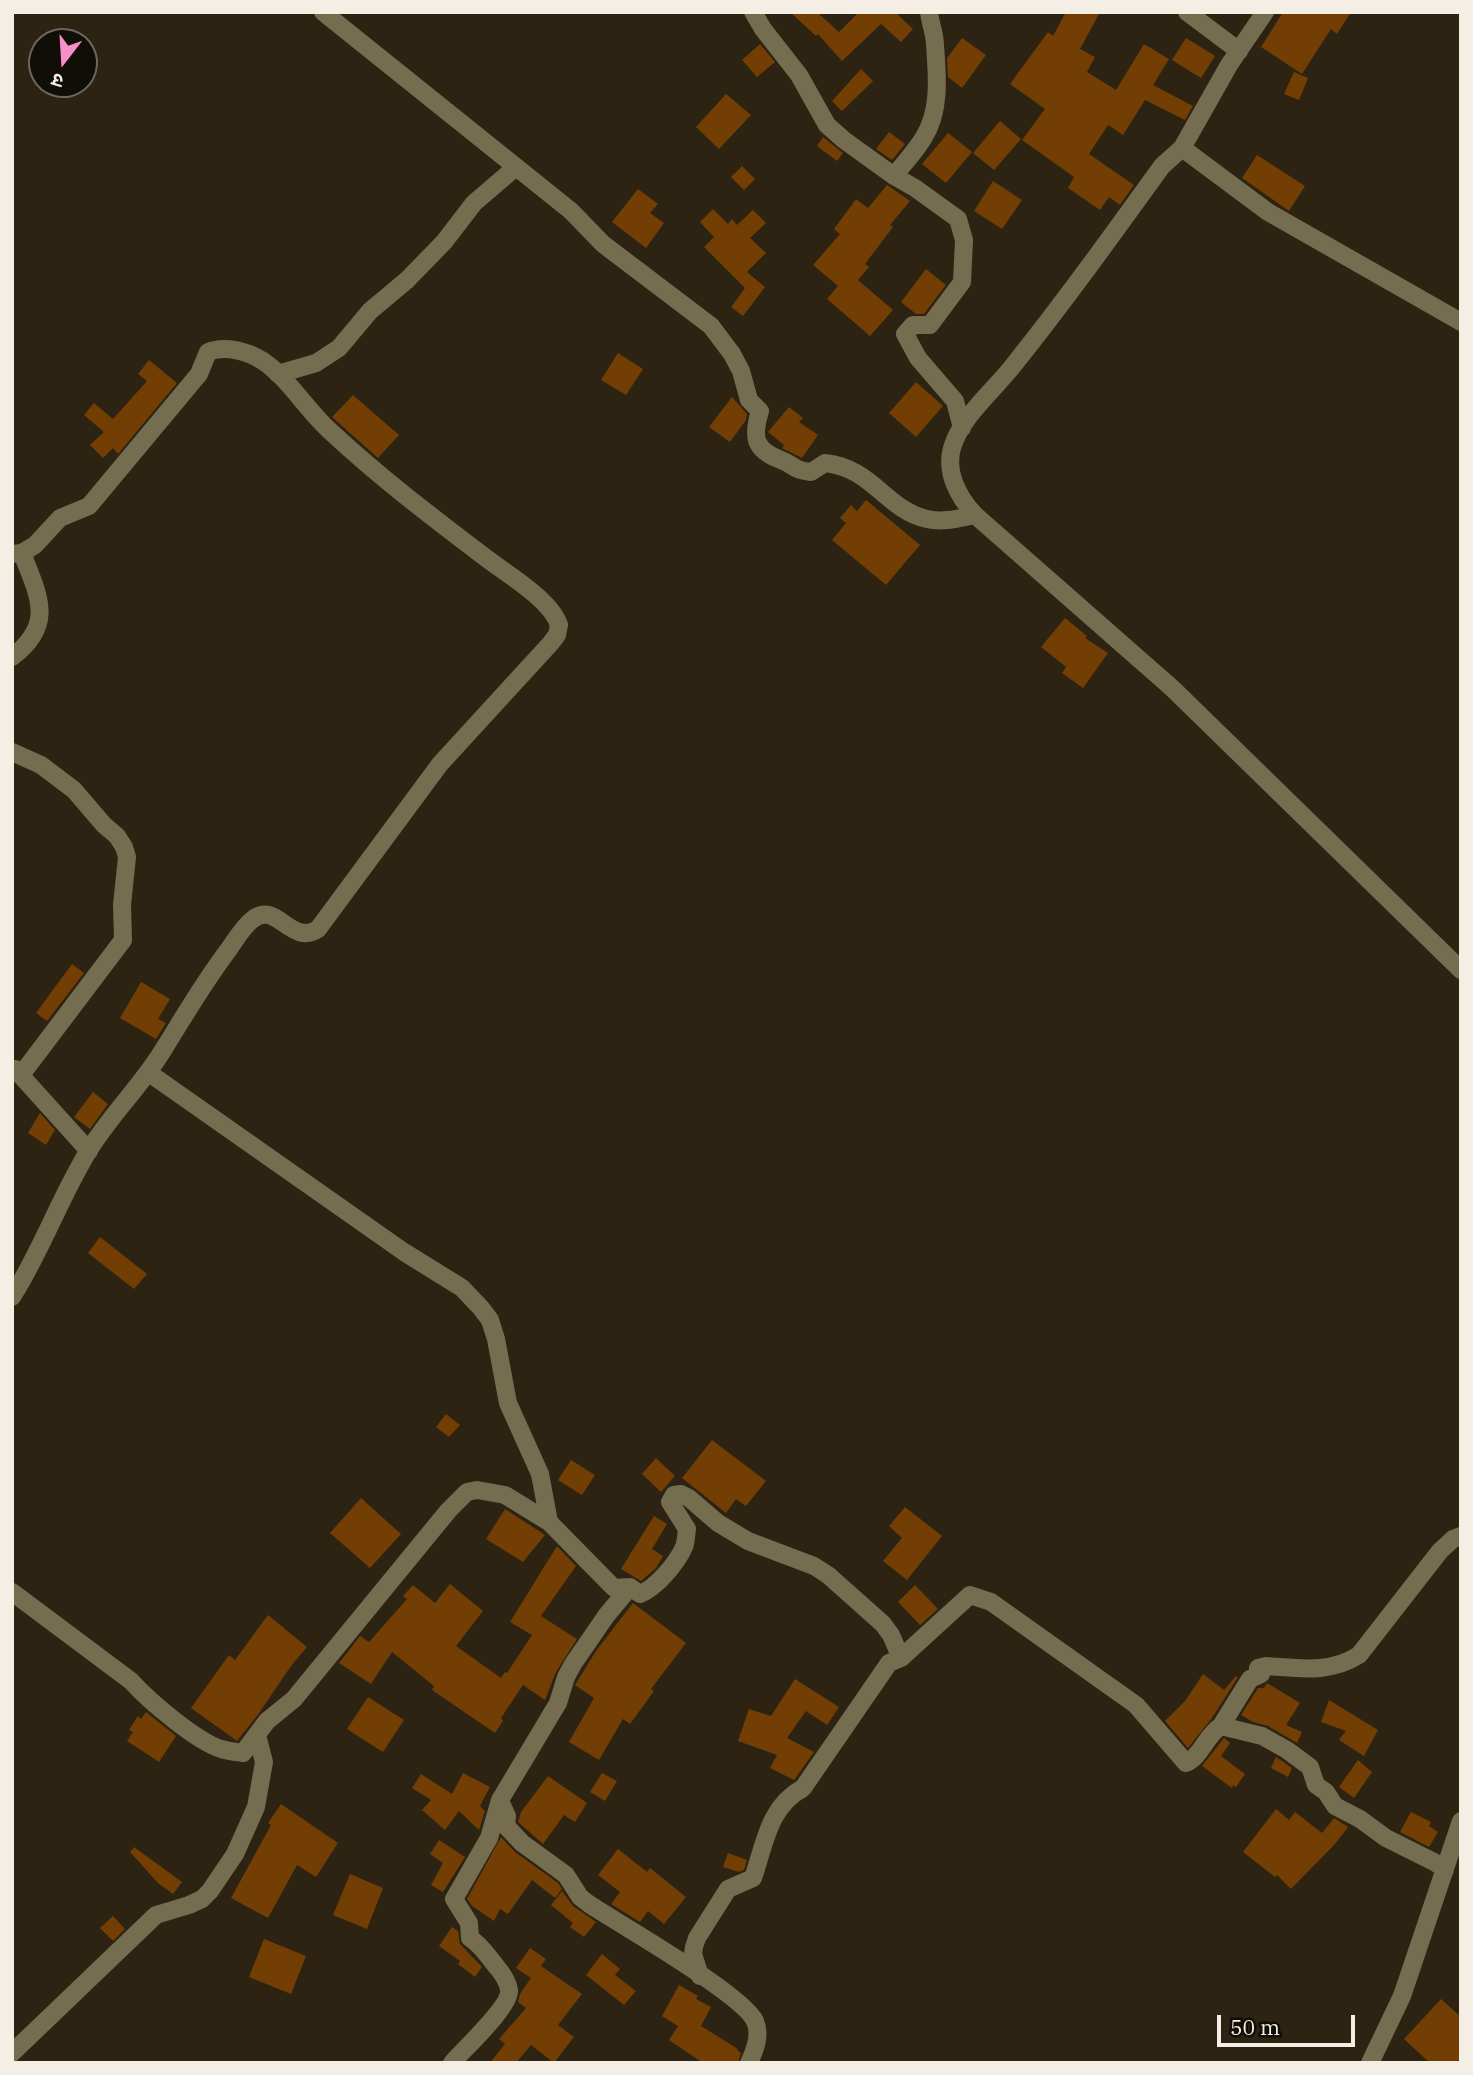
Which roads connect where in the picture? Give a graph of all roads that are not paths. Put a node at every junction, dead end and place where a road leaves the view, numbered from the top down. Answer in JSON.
{"nodes":[{"id":1,"x":323,"y":12,"type":"edge"},
{"id":2,"x":753,"y":12,"type":"edge"},
{"id":3,"x":929,"y":12,"type":"edge"},
{"id":4,"x":1186,"y":12,"type":"edge"},
{"id":5,"x":1265,"y":12,"type":"edge"},
{"id":6,"x":1239,"y":51,"type":"junction"},
{"id":7,"x":1182,"y":148,"type":"junction"},
{"id":8,"x":516,"y":167,"type":"junction"},
{"id":9,"x":894,"y":176,"type":"junction"},
{"id":10,"x":1461,"y":322,"type":"edge"},
{"id":11,"x":278,"y":374,"type":"junction"},
{"id":12,"x":962,"y":428,"type":"junction"},
{"id":13,"x":975,"y":515,"type":"junction"},
{"id":14,"x":17,"y":554,"type":"edge"},
{"id":15,"x":12,"y":657,"type":"edge"},
{"id":16,"x":12,"y":752,"type":"edge"},
{"id":17,"x":1461,"y":970,"type":"edge"},
{"id":18,"x":17,"y":1071,"type":"edge"},
{"id":19,"x":149,"y":1073,"type":"junction"},
{"id":20,"x":89,"y":1151,"type":"junction"},
{"id":21,"x":12,"y":1297,"type":"edge"},
{"id":22,"x":549,"y":1522,"type":"junction"},
{"id":23,"x":1461,"y":1536,"type":"edge"},
{"id":24,"x":629,"y":1587,"type":"junction"},
{"id":25,"x":12,"y":1592,"type":"edge"},
{"id":26,"x":901,"y":1658,"type":"junction"},
{"id":27,"x":1221,"y":1726,"type":"junction"},
{"id":28,"x":257,"y":1735,"type":"junction"},
{"id":29,"x":500,"y":1800,"type":"junction"},
{"id":30,"x":1461,"y":1821,"type":"edge"},
{"id":31,"x":1435,"y":1864,"type":"junction"},
{"id":32,"x":700,"y":1976,"type":"junction"},
{"id":33,"x":12,"y":2053,"type":"edge"},
{"id":34,"x":452,"y":2063,"type":"edge"},
{"id":35,"x":749,"y":2063,"type":"edge"},
{"id":36,"x":1370,"y":2063,"type":"edge"}],
"edges":[{"from":1,"to":8,"type":"street"},
{"from":2,"to":9,"type":"street"},
{"from":3,"to":9,"type":"street"},
{"from":4,"to":6,"type":"street"},
{"from":5,"to":6,"type":"street"},
{"from":6,"to":7,"type":"street"},
{"from":7,"to":10,"type":"street"},
{"from":7,"to":12,"type":"street"},
{"from":8,"to":11,"type":"street"},
{"from":8,"to":13,"type":"street"},
{"from":9,"to":12,"type":"street"},
{"from":11,"to":14,"type":"street"},
{"from":11,"to":19,"type":"street"},
{"from":12,"to":13,"type":"street"},
{"from":13,"to":17,"type":"street"},
{"from":14,"to":15,"type":"street"},
{"from":16,"to":18,"type":"street"},
{"from":18,"to":20,"type":"street"},
{"from":19,"to":20,"type":"street"},
{"from":19,"to":22,"type":"street"},
{"from":20,"to":21,"type":"street"},
{"from":22,"to":24,"type":"street"},
{"from":22,"to":28,"type":"street"},
{"from":23,"to":27,"type":"street"},
{"from":24,"to":26,"type":"street"},
{"from":24,"to":29,"type":"street"},
{"from":25,"to":28,"type":"street"},
{"from":26,"to":27,"type":"street"},
{"from":26,"to":32,"type":"street"},
{"from":27,"to":31,"type":"street"},
{"from":28,"to":33,"type":"street"},
{"from":29,"to":32,"type":"street"},
{"from":29,"to":34,"type":"street"},
{"from":30,"to":31,"type":"street"},
{"from":31,"to":36,"type":"street"},
{"from":32,"to":35,"type":"street"}]}
